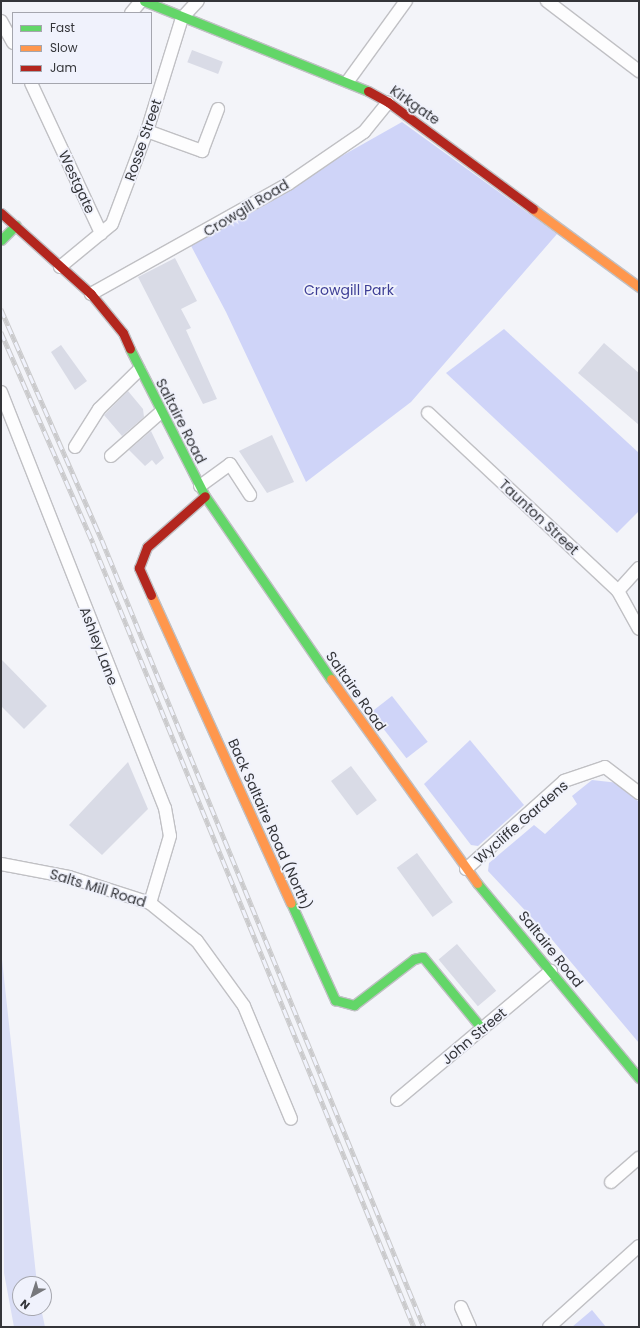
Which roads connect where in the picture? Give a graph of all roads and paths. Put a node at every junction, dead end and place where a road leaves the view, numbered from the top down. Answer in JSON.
{"nodes":[{"id":1,"x":143,"y":1,"type":"edge"},
{"id":2,"x":198,"y":1,"type":"edge"},
{"id":3,"x":406,"y":1,"type":"edge"},
{"id":4,"x":547,"y":1,"type":"edge"},
{"id":5,"x":132,"y":12,"type":"edge"},
{"id":6,"x":182,"y":18,"type":"junction"},
{"id":7,"x":6,"y":23,"type":"edge"},
{"id":8,"x":12,"y":40,"type":"edge"},
{"id":9,"x":639,"y":71,"type":"edge"},
{"id":10,"x":348,"y":81,"type":"junction"},
{"id":11,"x":31,"y":84,"type":"edge"},
{"id":12,"x":388,"y":102,"type":"junction"},
{"id":13,"x":218,"y":109,"type":"dead end"},
{"id":14,"x":147,"y":131,"type":"junction"},
{"id":15,"x":1,"y":213,"type":"edge"},
{"id":16,"x":16,"y":225,"type":"junction"},
{"id":17,"x":101,"y":233,"type":"junction"},
{"id":18,"x":1,"y":240,"type":"edge"},
{"id":19,"x":60,"y":267,"type":"junction"},
{"id":20,"x":639,"y":287,"type":"edge"},
{"id":21,"x":90,"y":294,"type":"junction"},
{"id":22,"x":139,"y":370,"type":"junction"},
{"id":23,"x":1,"y":392,"type":"edge"},
{"id":24,"x":160,"y":413,"type":"junction"},
{"id":25,"x":428,"y":413,"type":"dead end"},
{"id":26,"x":75,"y":447,"type":"dead end"},
{"id":27,"x":111,"y":456,"type":"dead end"},
{"id":28,"x":202,"y":491,"type":"junction"},
{"id":29,"x":250,"y":495,"type":"dead end"},
{"id":30,"x":639,"y":568,"type":"edge"},
{"id":31,"x":618,"y":591,"type":"junction"},
{"id":32,"x":639,"y":630,"type":"edge"},
{"id":33,"x":639,"y":793,"type":"edge"},
{"id":34,"x":1,"y":864,"type":"edge"},
{"id":35,"x":466,"y":869,"type":"junction"},
{"id":36,"x":150,"y":903,"type":"junction"},
{"id":37,"x":551,"y":971,"type":"junction"},
{"id":38,"x":483,"y":1030,"type":"junction"},
{"id":39,"x":639,"y":1078,"type":"edge"},
{"id":40,"x":397,"y":1100,"type":"dead end"},
{"id":41,"x":291,"y":1119,"type":"dead end"},
{"id":42,"x":639,"y":1158,"type":"edge"},
{"id":43,"x":611,"y":1182,"type":"dead end"},
{"id":44,"x":639,"y":1246,"type":"edge"},
{"id":45,"x":461,"y":1307,"type":"dead end"},
{"id":46,"x":470,"y":1327,"type":"edge"},
{"id":47,"x":549,"y":1327,"type":"edge"}],
"edges":[{"from":1,"to":5,"type":"street"},
{"from":1,"to":6,"type":"street","name":"Kirkgate"},
{"from":2,"to":6,"type":"street"},
{"from":3,"to":10,"type":"street"},
{"from":4,"to":9,"type":"street"},
{"from":6,"to":10,"type":"street","name":"Kirkgate"},
{"from":6,"to":14,"type":"street","name":"Rosse Street"},
{"from":7,"to":8,"type":"street"},
{"from":10,"to":12,"type":"street","name":"Kirkgate"},
{"from":11,"to":17,"type":"street","name":"Westgate"},
{"from":12,"to":20,"type":"street","name":"Kirkgate"},
{"from":12,"to":21,"type":"street","name":"Crowgill Road"},
{"from":13,"to":14,"type":"street"},
{"from":14,"to":17,"type":"street","name":"Rosse Street"},
{"from":15,"to":16,"type":"street","name":"Saltaire Road"},
{"from":16,"to":18,"type":"street"},
{"from":16,"to":19,"type":"street","name":"Saltaire Road"},
{"from":17,"to":19,"type":"street"},
{"from":19,"to":21,"type":"street","name":"Saltaire Road"},
{"from":21,"to":22,"type":"street","name":"Saltaire Road"},
{"from":22,"to":24,"type":"street","name":"Saltaire Road"},
{"from":22,"to":26,"type":"street"},
{"from":23,"to":36,"type":"street","name":"Ashley Lane"},
{"from":24,"to":27,"type":"street"},
{"from":24,"to":28,"type":"street","name":"Saltaire Road"},
{"from":25,"to":31,"type":"street","name":"Taunton Street"},
{"from":28,"to":29,"type":"street"},
{"from":28,"to":35,"type":"street","name":"Saltaire Road"},
{"from":28,"to":38,"type":"street","name":"Back Saltaire Road (North)"},
{"from":30,"to":31,"type":"street"},
{"from":31,"to":32,"type":"street","name":"Taunton Street"},
{"from":33,"to":35,"type":"street","name":"Wycliffe Gardens"},
{"from":34,"to":36,"type":"street","name":"Salts Mill Road"},
{"from":35,"to":37,"type":"street","name":"Saltaire Road"},
{"from":36,"to":41,"type":"street","name":"Salts Mill Road"},
{"from":37,"to":38,"type":"street","name":"John Street"},
{"from":37,"to":39,"type":"street","name":"Saltaire Road"},
{"from":38,"to":40,"type":"street","name":"John Street"},
{"from":42,"to":43,"type":"street"},
{"from":44,"to":47,"type":"street"},
{"from":45,"to":46,"type":"street"}]}
